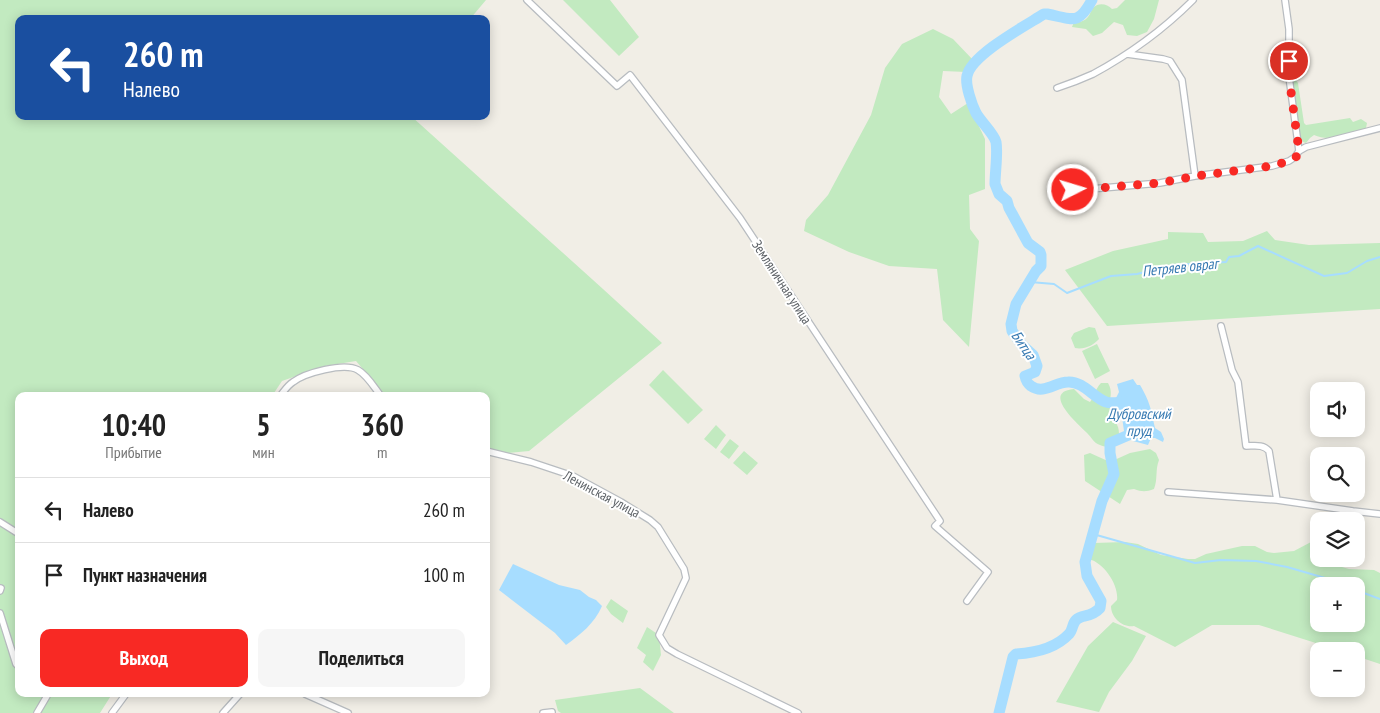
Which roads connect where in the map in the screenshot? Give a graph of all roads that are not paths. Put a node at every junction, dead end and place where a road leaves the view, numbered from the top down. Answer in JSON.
{"nodes":[{"id":1,"x":526,"y":0,"type":"edge"},
{"id":2,"x":1193,"y":0,"type":"edge"},
{"id":3,"x":1285,"y":0,"type":"edge"},
{"id":4,"x":1127,"y":54,"type":"junction"},
{"id":5,"x":1057,"y":88,"type":"dead end"},
{"id":6,"x":1380,"y":128,"type":"edge"},
{"id":7,"x":1299,"y":151,"type":"junction"},
{"id":8,"x":1196,"y":176,"type":"junction"},
{"id":9,"x":1056,"y":192,"type":"dead end"},
{"id":10,"x":1221,"y":326,"type":"dead end"},
{"id":11,"x":283,"y":392,"type":"edge"},
{"id":12,"x":378,"y":392,"type":"edge"},
{"id":13,"x":490,"y":452,"type":"edge"},
{"id":14,"x":1168,"y":492,"type":"dead end"},
{"id":15,"x":1277,"y":500,"type":"junction"},
{"id":16,"x":1380,"y":514,"type":"edge"},
{"id":17,"x":0,"y":522,"type":"edge"},
{"id":18,"x":15,"y":531,"type":"edge"},
{"id":19,"x":967,"y":601,"type":"dead end"},
{"id":20,"x":0,"y":614,"type":"edge"},
{"id":21,"x":15,"y":661,"type":"edge"},
{"id":22,"x":46,"y":697,"type":"edge"},
{"id":23,"x":124,"y":697,"type":"edge"},
{"id":24,"x":237,"y":697,"type":"edge"},
{"id":25,"x":312,"y":697,"type":"edge"},
{"id":26,"x":552,"y":712,"type":"dead end"},
{"id":27,"x":37,"y":713,"type":"edge"},
{"id":28,"x":112,"y":713,"type":"edge"},
{"id":29,"x":223,"y":713,"type":"edge"},
{"id":30,"x":348,"y":713,"type":"edge"},
{"id":31,"x":543,"y":713,"type":"edge"},
{"id":32,"x":798,"y":713,"type":"edge"}],
"edges":[{"from":1,"to":19,"type":"street","name":"Земляничная улица"},
{"from":2,"to":4,"type":"street"},
{"from":3,"to":7,"type":"street"},
{"from":4,"to":5,"type":"street"},
{"from":4,"to":8,"type":"street"},
{"from":6,"to":7,"type":"street"},
{"from":7,"to":8,"type":"street"},
{"from":8,"to":9,"type":"street"},
{"from":10,"to":15,"type":"street"},
{"from":11,"to":12,"type":"street"},
{"from":13,"to":32,"type":"street","name":"Ленинская улица"},
{"from":14,"to":15,"type":"street"},
{"from":15,"to":16,"type":"street"},
{"from":17,"to":18,"type":"street"},
{"from":20,"to":21,"type":"street"},
{"from":22,"to":27,"type":"street"},
{"from":23,"to":28,"type":"street"},
{"from":24,"to":29,"type":"street"},
{"from":25,"to":30,"type":"street"},
{"from":26,"to":31,"type":"street"}]}
